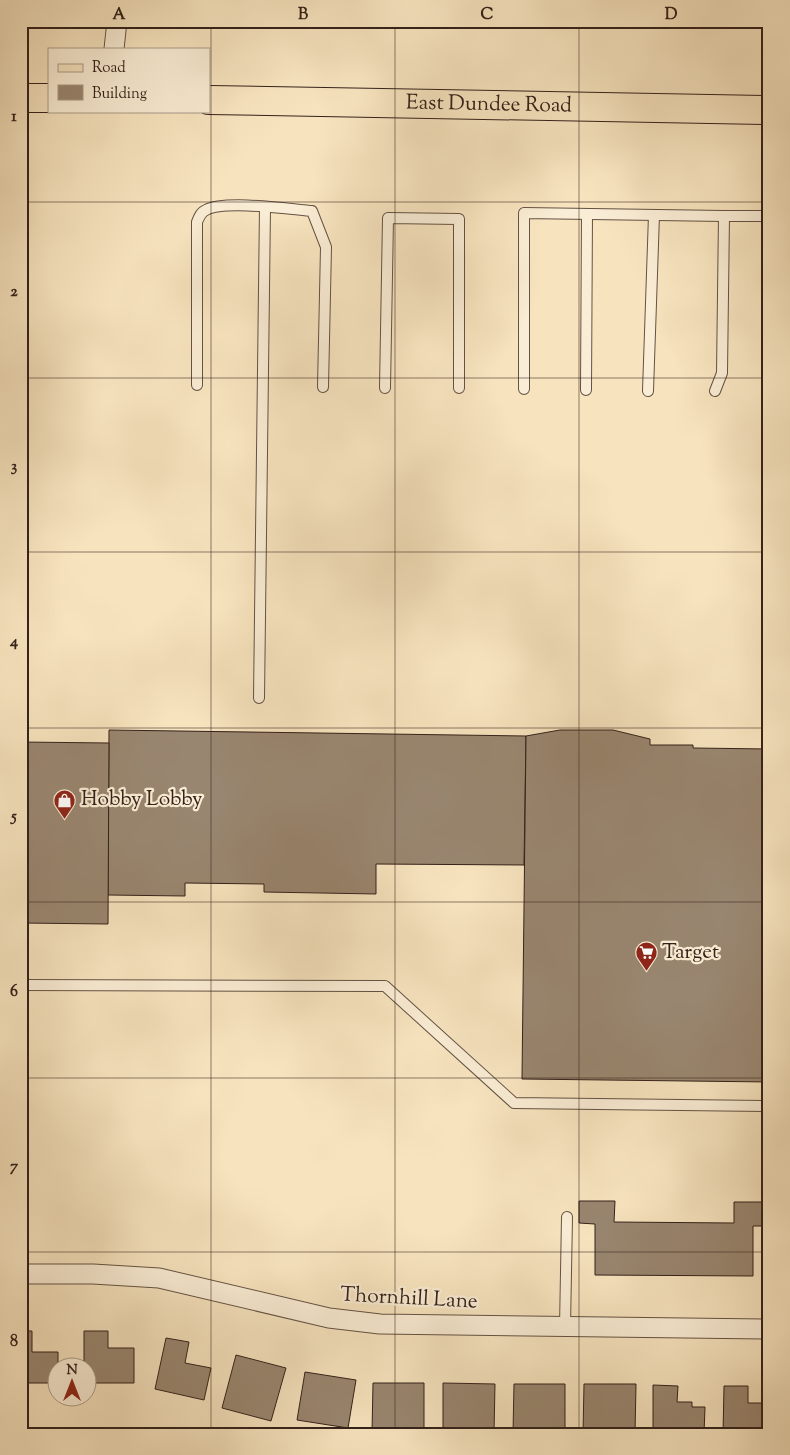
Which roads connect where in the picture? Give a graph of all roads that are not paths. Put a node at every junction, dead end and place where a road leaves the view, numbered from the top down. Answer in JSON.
{"nodes":[{"id":1,"x":117,"y":21,"type":"edge"},
{"id":2,"x":114,"y":48,"type":"edge"},
{"id":3,"x":21,"y":98,"type":"edge"},
{"id":4,"x":48,"y":98,"type":"edge"},
{"id":5,"x":210,"y":100,"type":"edge"},
{"id":6,"x":769,"y":110,"type":"edge"},
{"id":7,"x":266,"y":208,"type":"junction"},
{"id":8,"x":587,"y":214,"type":"junction"},
{"id":9,"x":654,"y":215,"type":"junction"},
{"id":10,"x":724,"y":216,"type":"junction"},
{"id":11,"x":769,"y":216,"type":"edge"},
{"id":12,"x":197,"y":385,"type":"dead end"},
{"id":13,"x":323,"y":387,"type":"dead end"},
{"id":14,"x":385,"y":388,"type":"dead end"},
{"id":15,"x":459,"y":388,"type":"dead end"},
{"id":16,"x":524,"y":389,"type":"dead end"},
{"id":17,"x":586,"y":390,"type":"dead end"},
{"id":18,"x":648,"y":391,"type":"dead end"},
{"id":19,"x":715,"y":391,"type":"dead end"},
{"id":20,"x":259,"y":698,"type":"dead end"},
{"id":21,"x":21,"y":985,"type":"edge"},
{"id":22,"x":769,"y":1106,"type":"edge"},
{"id":23,"x":567,"y":1218,"type":"dead end"},
{"id":24,"x":21,"y":1274,"type":"edge"},
{"id":25,"x":565,"y":1327,"type":"junction"},
{"id":26,"x":769,"y":1329,"type":"edge"}],
"edges":[{"from":1,"to":2,"type":"street"},
{"from":3,"to":4,"type":"main road"},
{"from":5,"to":6,"type":"main road","name":"East Dundee Road"},
{"from":7,"to":12,"type":"lane"},
{"from":7,"to":13,"type":"lane"},
{"from":7,"to":20,"type":"lane"},
{"from":8,"to":9,"type":"lane"},
{"from":8,"to":16,"type":"lane"},
{"from":8,"to":17,"type":"lane"},
{"from":9,"to":10,"type":"lane"},
{"from":9,"to":18,"type":"lane"},
{"from":10,"to":11,"type":"lane"},
{"from":10,"to":19,"type":"lane"},
{"from":14,"to":15,"type":"lane"},
{"from":21,"to":22,"type":"lane"},
{"from":23,"to":25,"type":"lane"},
{"from":24,"to":25,"type":"street","name":"Thornhill Lane"},
{"from":25,"to":26,"type":"street","name":"Thornhill Lane"}]}
